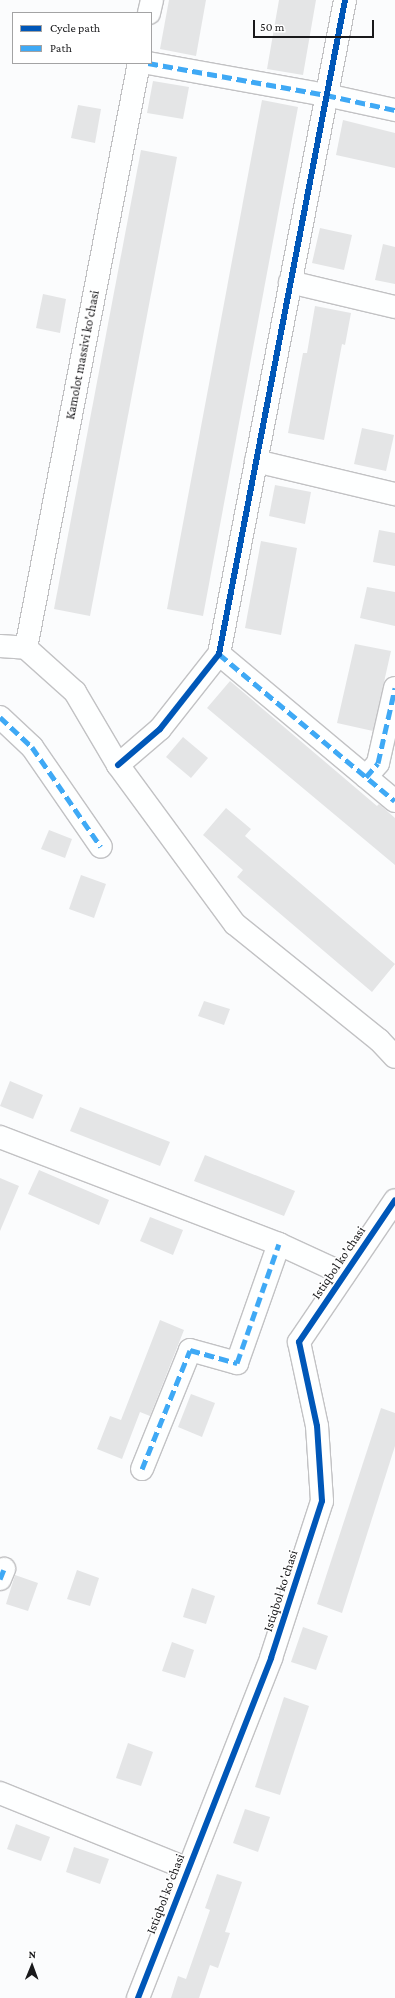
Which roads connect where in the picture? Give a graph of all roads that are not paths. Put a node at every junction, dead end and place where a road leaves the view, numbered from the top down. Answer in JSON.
{"nodes":[{"id":1,"x":152,"y":0,"type":"edge"},
{"id":2,"x":344,"y":0,"type":"edge"},
{"id":3,"x":149,"y":12,"type":"edge"},
{"id":4,"x":140,"y":64,"type":"edge"},
{"id":5,"x":152,"y":64,"type":"edge"},
{"id":6,"x":326,"y":95,"type":"junction"},
{"id":7,"x":395,"y":110,"type":"edge"},
{"id":8,"x":290,"y":282,"type":"junction"},
{"id":9,"x":395,"y":307,"type":"edge"},
{"id":10,"x":256,"y":461,"type":"junction"},
{"id":11,"x":395,"y":494,"type":"edge"},
{"id":12,"x":0,"y":646,"type":"edge"},
{"id":13,"x":26,"y":648,"type":"junction"},
{"id":14,"x":218,"y":654,"type":"junction"},
{"id":15,"x":395,"y":688,"type":"edge"},
{"id":16,"x":0,"y":718,"type":"edge"},
{"id":17,"x":118,"y":764,"type":"junction"},
{"id":18,"x":366,"y":778,"type":"junction"},
{"id":19,"x":395,"y":801,"type":"edge"},
{"id":20,"x":102,"y":847,"type":"dead end"},
{"id":21,"x":395,"y":1057,"type":"edge"},
{"id":22,"x":0,"y":1137,"type":"edge"},
{"id":23,"x":395,"y":1200,"type":"edge"},
{"id":24,"x":279,"y":1244,"type":"junction"},
{"id":25,"x":344,"y":1274,"type":"junction"},
{"id":26,"x":142,"y":1469,"type":"dead end"},
{"id":27,"x":0,"y":1793,"type":"edge"},
{"id":28,"x":188,"y":1869,"type":"junction"},
{"id":29,"x":138,"y":1998,"type":"edge"}],
"edges":[{"from":1,"to":3,"type":"street"},
{"from":2,"to":6,"type":"street"},
{"from":4,"to":13,"type":"street","name":"Kamolot massivi ko'chasi"},
{"from":5,"to":6,"type":"street"},
{"from":6,"to":7,"type":"street"},
{"from":6,"to":8,"type":"street"},
{"from":8,"to":9,"type":"street"},
{"from":8,"to":10,"type":"street"},
{"from":10,"to":11,"type":"street"},
{"from":10,"to":14,"type":"street"},
{"from":12,"to":13,"type":"street"},
{"from":13,"to":17,"type":"street"},
{"from":14,"to":17,"type":"street"},
{"from":14,"to":18,"type":"street"},
{"from":15,"to":18,"type":"street"},
{"from":16,"to":20,"type":"street"},
{"from":17,"to":21,"type":"street"},
{"from":18,"to":19,"type":"street"},
{"from":22,"to":24,"type":"street"},
{"from":23,"to":25,"type":"street","name":"Istiqbol ko'chasi"},
{"from":24,"to":25,"type":"street"},
{"from":24,"to":26,"type":"street"},
{"from":25,"to":28,"type":"street","name":"Istiqbol ko'chasi"},
{"from":27,"to":28,"type":"street"},
{"from":28,"to":29,"type":"street","name":"Istiqbol ko'chasi"}]}
